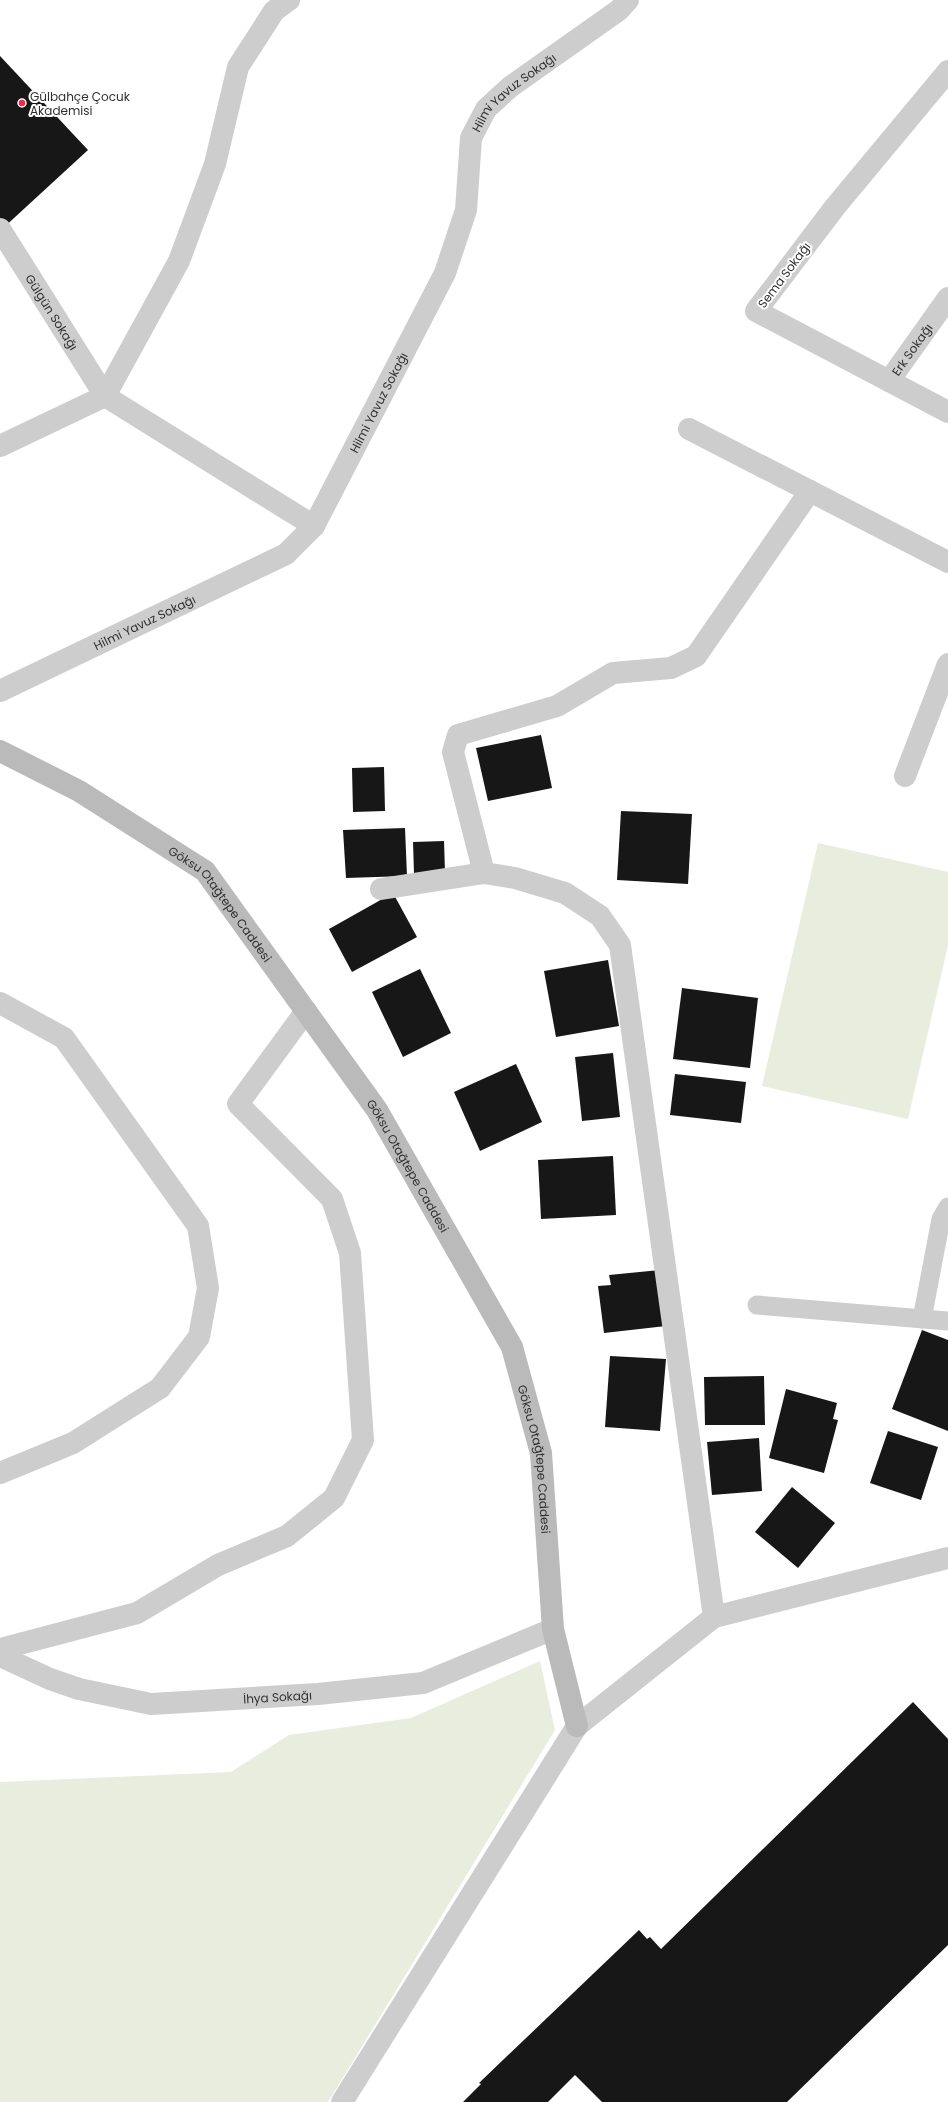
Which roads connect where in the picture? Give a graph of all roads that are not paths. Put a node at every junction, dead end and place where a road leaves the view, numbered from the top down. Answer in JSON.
{"nodes":[{"id":1,"x":288,"y":0,"type":"edge"},
{"id":2,"x":628,"y":0,"type":"edge"},
{"id":3,"x":948,"y":71,"type":"edge"},
{"id":4,"x":0,"y":229,"type":"edge"},
{"id":5,"x":948,"y":298,"type":"edge"},
{"id":6,"x":889,"y":381,"type":"junction"},
{"id":7,"x":105,"y":396,"type":"junction"},
{"id":8,"x":948,"y":412,"type":"edge"},
{"id":9,"x":689,"y":429,"type":"dead end"},
{"id":10,"x":0,"y":446,"type":"edge"},
{"id":11,"x":810,"y":491,"type":"junction"},
{"id":12,"x":314,"y":526,"type":"junction"},
{"id":13,"x":948,"y":562,"type":"edge"},
{"id":14,"x":948,"y":664,"type":"edge"},
{"id":15,"x":0,"y":691,"type":"edge"},
{"id":16,"x":0,"y":751,"type":"edge"},
{"id":17,"x":905,"y":776,"type":"dead end"},
{"id":18,"x":484,"y":873,"type":"junction"},
{"id":19,"x":381,"y":888,"type":"dead end"},
{"id":20,"x":0,"y":1004,"type":"edge"},
{"id":21,"x":306,"y":1011,"type":"junction"},
{"id":22,"x":948,"y":1207,"type":"edge"},
{"id":23,"x":757,"y":1305,"type":"dead end"},
{"id":24,"x":922,"y":1319,"type":"junction"},
{"id":25,"x":948,"y":1321,"type":"edge"},
{"id":26,"x":0,"y":1473,"type":"edge"},
{"id":27,"x":948,"y":1558,"type":"edge"},
{"id":28,"x":714,"y":1617,"type":"junction"},
{"id":29,"x":553,"y":1629,"type":"junction"},
{"id":30,"x":0,"y":1650,"type":"edge"},
{"id":31,"x":0,"y":1656,"type":"edge"},
{"id":32,"x":577,"y":1726,"type":"junction"},
{"id":33,"x":342,"y":2102,"type":"edge"}],
"edges":[{"from":1,"to":7,"type":"street"},
{"from":2,"to":12,"type":"street","name":"Hilmi Yavuz Sokağı"},
{"from":3,"to":6,"type":"street","name":"Sema Sokağı"},
{"from":4,"to":7,"type":"street","name":"Gülgün Sokağı"},
{"from":5,"to":6,"type":"street","name":"Erk Sokağı"},
{"from":6,"to":8,"type":"street","name":"Sema Sokağı"},
{"from":7,"to":10,"type":"street"},
{"from":7,"to":12,"type":"street"},
{"from":9,"to":11,"type":"street"},
{"from":11,"to":13,"type":"street"},
{"from":11,"to":18,"type":"street"},
{"from":12,"to":15,"type":"street","name":"Hilmi Yavuz Sokağı"},
{"from":14,"to":17,"type":"street"},
{"from":16,"to":21,"type":"street","name":"Göksu Otağtepe Caddesi"},
{"from":18,"to":19,"type":"street"},
{"from":18,"to":28,"type":"street"},
{"from":20,"to":26,"type":"street"},
{"from":21,"to":29,"type":"street","name":"Göksu Otağtepe Caddesi"},
{"from":21,"to":30,"type":"street"},
{"from":22,"to":24,"type":"lane"},
{"from":23,"to":24,"type":"lane"},
{"from":24,"to":25,"type":"lane"},
{"from":27,"to":28,"type":"street"},
{"from":28,"to":32,"type":"street"},
{"from":29,"to":31,"type":"street","name":"İhya Sokağı"},
{"from":29,"to":32,"type":"street","name":"Göksu Otağtepe Caddesi"},
{"from":32,"to":33,"type":"street"}]}
